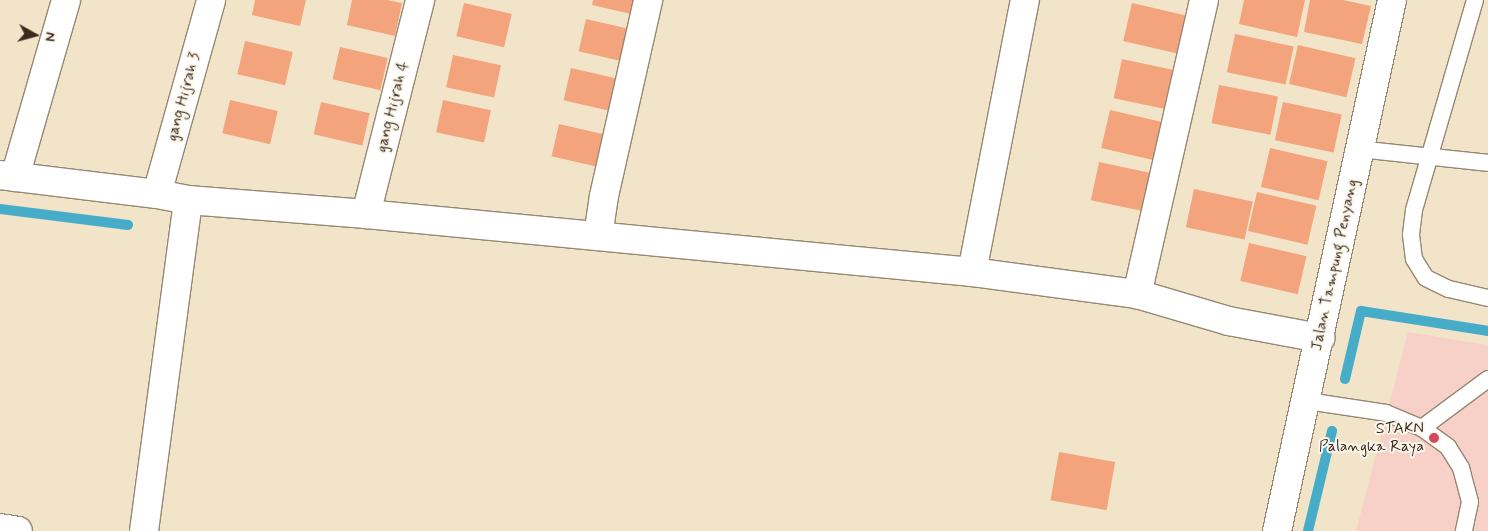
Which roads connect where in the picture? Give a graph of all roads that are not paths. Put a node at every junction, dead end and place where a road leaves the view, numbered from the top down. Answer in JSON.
{"nodes":[{"id":1,"x":66,"y":0,"type":"edge"},
{"id":2,"x":211,"y":0,"type":"edge"},
{"id":3,"x":420,"y":0,"type":"edge"},
{"id":4,"x":648,"y":0,"type":"edge"},
{"id":5,"x":1025,"y":0,"type":"edge"},
{"id":6,"x":1204,"y":0,"type":"edge"},
{"id":7,"x":1392,"y":0,"type":"edge"},
{"id":8,"x":1475,"y":0,"type":"edge"},
{"id":9,"x":1358,"y":149,"type":"junction"},
{"id":10,"x":1431,"y":157,"type":"junction"},
{"id":11,"x":1488,"y":163,"type":"edge"},
{"id":12,"x":7,"y":176,"type":"edge"},
{"id":13,"x":157,"y":194,"type":"junction"},
{"id":14,"x":188,"y":200,"type":"junction"},
{"id":15,"x":366,"y":214,"type":"junction"},
{"id":16,"x":598,"y":236,"type":"junction"},
{"id":17,"x":972,"y":272,"type":"junction"},
{"id":18,"x":1137,"y":294,"type":"junction"},
{"id":19,"x":1488,"y":298,"type":"edge"},
{"id":20,"x":1320,"y":338,"type":"junction"},
{"id":21,"x":1488,"y":379,"type":"edge"},
{"id":22,"x":1307,"y":401,"type":"junction"},
{"id":23,"x":1422,"y":428,"type":"junction"},
{"id":24,"x":0,"y":528,"type":"edge"},
{"id":25,"x":18,"y":531,"type":"edge"},
{"id":26,"x":144,"y":531,"type":"edge"},
{"id":27,"x":1277,"y":531,"type":"edge"},
{"id":28,"x":1464,"y":531,"type":"edge"}],
"edges":[{"from":1,"to":12,"type":"street"},
{"from":2,"to":13,"type":"street","name":"gang Hijrah 3"},
{"from":3,"to":15,"type":"street","name":"gang Hijrah 4"},
{"from":4,"to":16,"type":"street"},
{"from":5,"to":17,"type":"street"},
{"from":6,"to":18,"type":"street"},
{"from":7,"to":9,"type":"street","name":"Jalan Tampung Penyang"},
{"from":8,"to":10,"type":"lane"},
{"from":9,"to":10,"type":"lane"},
{"from":9,"to":20,"type":"street","name":"Jalan Tampung Penyang"},
{"from":10,"to":11,"type":"lane"},
{"from":10,"to":19,"type":"lane"},
{"from":12,"to":13,"type":"street"},
{"from":13,"to":14,"type":"street"},
{"from":14,"to":15,"type":"street"},
{"from":14,"to":26,"type":"street"},
{"from":15,"to":16,"type":"street"},
{"from":16,"to":17,"type":"street"},
{"from":17,"to":18,"type":"street"},
{"from":18,"to":20,"type":"street"},
{"from":20,"to":22,"type":"street","name":"Jalan Tampung Penyang"},
{"from":21,"to":23,"type":"lane"},
{"from":22,"to":23,"type":"lane"},
{"from":22,"to":27,"type":"street","name":"Jalan Tampung Penyang"},
{"from":23,"to":28,"type":"lane"},
{"from":24,"to":25,"type":"street"}]}
